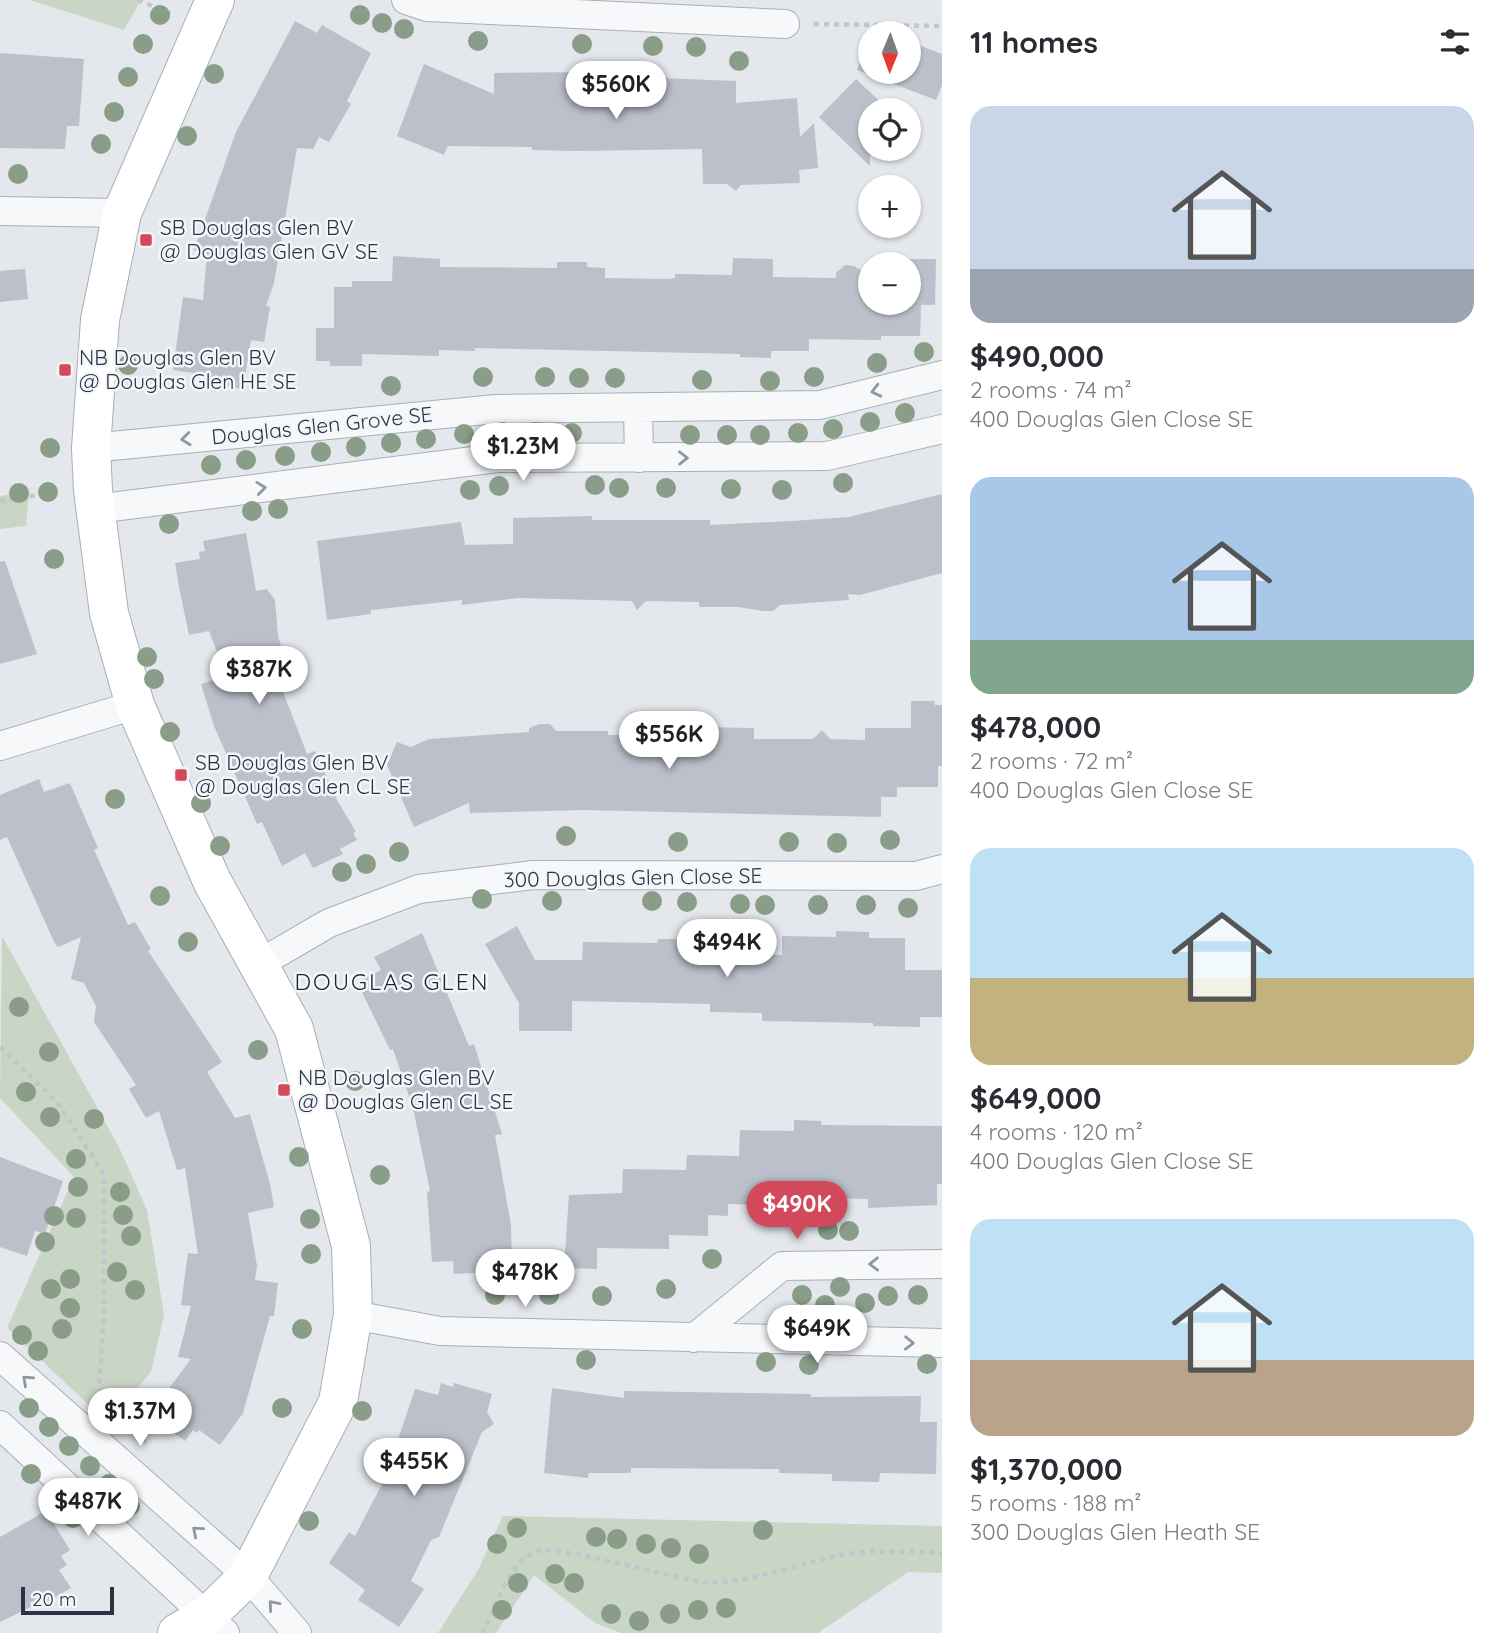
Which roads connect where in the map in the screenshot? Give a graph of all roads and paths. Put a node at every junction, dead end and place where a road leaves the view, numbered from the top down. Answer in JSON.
{"nodes":[{"id":1,"x":215,"y":0,"type":"edge"},
{"id":2,"x":406,"y":0,"type":"edge"},
{"id":3,"x":785,"y":24,"type":"joint"},
{"id":4,"x":942,"y":26,"type":"edge"},
{"id":5,"x":0,"y":211,"type":"edge"},
{"id":6,"x":122,"y":213,"type":"junction"},
{"id":7,"x":942,"y":375,"type":"edge"},
{"id":8,"x":638,"y":409,"type":"junction"},
{"id":9,"x":942,"y":429,"type":"edge"},
{"id":10,"x":90,"y":448,"type":"junction"},
{"id":11,"x":639,"y":458,"type":"junction"},
{"id":12,"x":95,"y":500,"type":"junction"},
{"id":13,"x":0,"y":501,"type":"edge"},
{"id":14,"x":135,"y":705,"type":"junction"},
{"id":15,"x":0,"y":746,"type":"edge"},
{"id":16,"x":942,"y":869,"type":"edge"},
{"id":17,"x":257,"y":965,"type":"junction"},
{"id":18,"x":0,"y":1047,"type":"edge"},
{"id":19,"x":942,"y":1264,"type":"edge"},
{"id":20,"x":353,"y":1315,"type":"junction"},
{"id":21,"x":694,"y":1338,"type":"junction"},
{"id":22,"x":942,"y":1343,"type":"edge"},
{"id":23,"x":0,"y":1356,"type":"edge"},
{"id":24,"x":0,"y":1425,"type":"edge"},
{"id":25,"x":153,"y":1449,"type":"dead end"},
{"id":26,"x":942,"y":1553,"type":"edge"},
{"id":27,"x":248,"y":1576,"type":"junction"},
{"id":28,"x":204,"y":1627,"type":"edge"},
{"id":29,"x":297,"y":1633,"type":"edge"},
{"id":30,"x":482,"y":1633,"type":"edge"}],
"edges":[{"from":1,"to":6,"type":"street"},
{"from":2,"to":3,"type":"street"},
{"from":3,"to":4,"type":"path"},
{"from":5,"to":6,"type":"street"},
{"from":6,"to":10,"type":"street"},
{"from":7,"to":8,"type":"street","name":"Douglas Glen Grove SE","one_way":true},
{"from":8,"to":10,"type":"street","name":"Douglas Glen Grove SE","one_way":true},
{"from":8,"to":11,"type":"street"},
{"from":11,"to":9,"type":"street","one_way":true},
{"from":10,"to":12,"type":"street"},
{"from":12,"to":11,"type":"street","one_way":true},
{"from":12,"to":13,"type":"path"},
{"from":12,"to":14,"type":"street"},
{"from":14,"to":15,"type":"street"},
{"from":14,"to":17,"type":"street"},
{"from":16,"to":17,"type":"street","name":"300 Douglas Glen Close SE"},
{"from":17,"to":20,"type":"street"},
{"from":18,"to":25,"type":"path"},
{"from":19,"to":21,"type":"street","one_way":true},
{"from":20,"to":21,"type":"street"},
{"from":20,"to":27,"type":"street"},
{"from":21,"to":22,"type":"street","one_way":true},
{"from":27,"to":23,"type":"street","one_way":true},
{"from":24,"to":28,"type":"street"},
{"from":26,"to":30,"type":"path"},
{"from":27,"to":28,"type":"street"},
{"from":29,"to":27,"type":"street","one_way":true}]}
